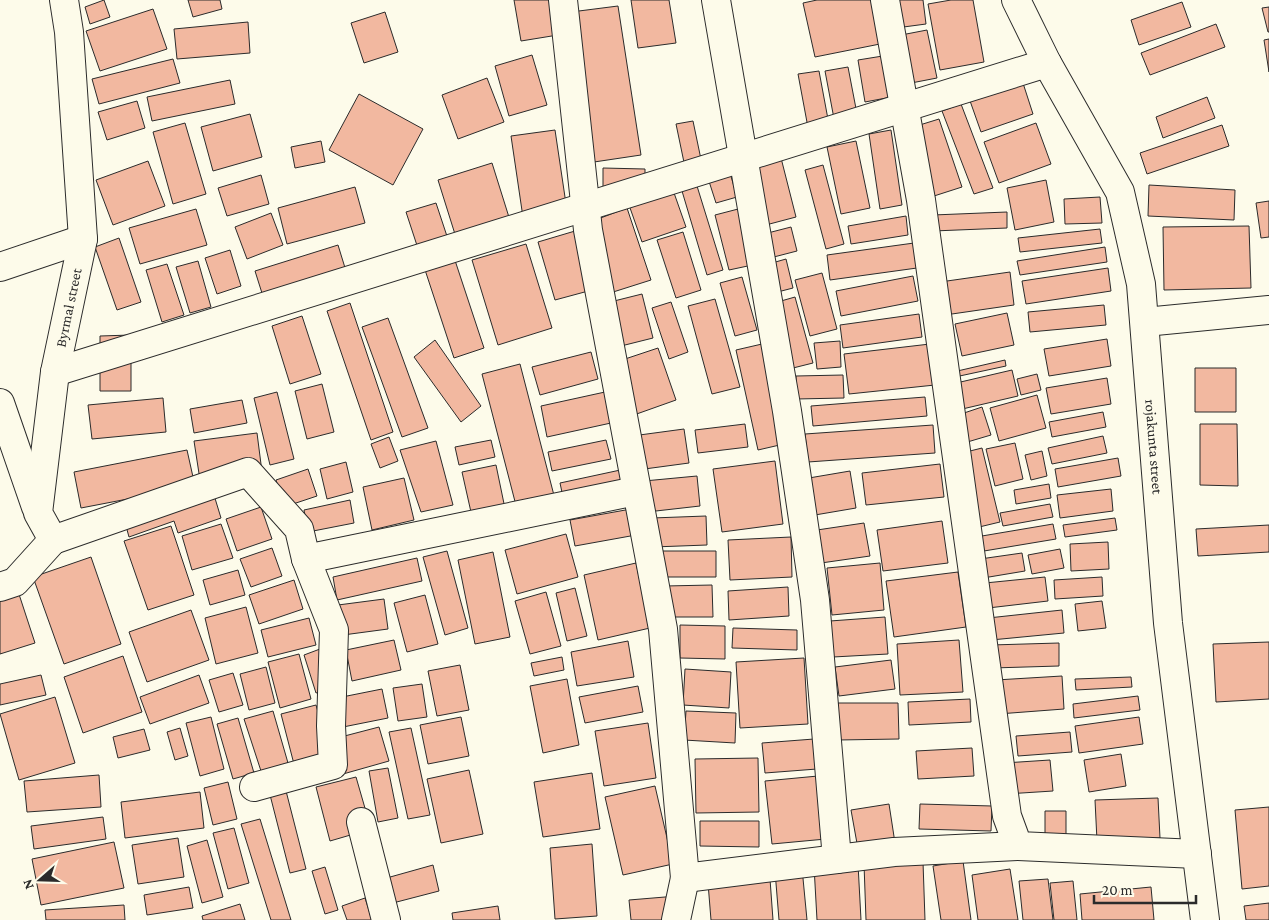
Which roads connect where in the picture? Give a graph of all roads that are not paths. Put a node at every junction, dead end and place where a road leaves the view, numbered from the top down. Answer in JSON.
{"nodes":[{"id":1,"x":64,"y":0,"type":"edge"},
{"id":2,"x":563,"y":0,"type":"edge"},
{"id":3,"x":716,"y":0,"type":"edge"},
{"id":4,"x":885,"y":0,"type":"edge"},
{"id":5,"x":1016,"y":0,"type":"edge"},
{"id":6,"x":1047,"y":63,"type":"junction"},
{"id":7,"x":905,"y":107,"type":"junction"},
{"id":8,"x":744,"y":157,"type":"junction"},
{"id":9,"x":585,"y":207,"type":"junction"},
{"id":10,"x":83,"y":239,"type":"junction"},
{"id":11,"x":0,"y":267,"type":"edge"},
{"id":12,"x":1269,"y":310,"type":"edge"},
{"id":13,"x":1145,"y":322,"type":"junction"},
{"id":14,"x":55,"y":372,"type":"junction"},
{"id":15,"x":0,"y":402,"type":"edge"},
{"id":16,"x":636,"y":491,"type":"junction"},
{"id":17,"x":38,"y":513,"type":"junction"},
{"id":18,"x":53,"y":540,"type":"junction"},
{"id":19,"x":306,"y":560,"type":"junction"},
{"id":20,"x":0,"y":586,"type":"edge"},
{"id":21,"x":254,"y":787,"type":"dead end"},
{"id":22,"x":361,"y":822,"type":"dead end"},
{"id":23,"x":1018,"y":846,"type":"junction"},
{"id":24,"x":1197,"y":854,"type":"junction"},
{"id":25,"x":837,"y":859,"type":"junction"},
{"id":26,"x":685,"y":878,"type":"junction"},
{"id":27,"x":386,"y":920,"type":"edge"},
{"id":28,"x":676,"y":920,"type":"edge"},
{"id":29,"x":1205,"y":920,"type":"edge"}],
"edges":[{"from":1,"to":10,"type":"street","name":"Byrmal street"},
{"from":2,"to":9,"type":"street"},
{"from":3,"to":8,"type":"street"},
{"from":4,"to":7,"type":"street"},
{"from":5,"to":6,"type":"street","name":"rojakunta street"},
{"from":6,"to":7,"type":"street"},
{"from":6,"to":13,"type":"street","name":"rojakunta street"},
{"from":7,"to":8,"type":"street"},
{"from":7,"to":23,"type":"street"},
{"from":8,"to":9,"type":"street"},
{"from":8,"to":25,"type":"street"},
{"from":9,"to":14,"type":"street"},
{"from":9,"to":16,"type":"street"},
{"from":10,"to":11,"type":"street"},
{"from":10,"to":14,"type":"street","name":"Byrmal street"},
{"from":12,"to":13,"type":"street"},
{"from":13,"to":24,"type":"street","name":"rojakunta street"},
{"from":14,"to":17,"type":"street","name":"Byrmal street"},
{"from":15,"to":17,"type":"street"},
{"from":16,"to":19,"type":"street"},
{"from":16,"to":26,"type":"street"},
{"from":17,"to":18,"type":"street"},
{"from":18,"to":19,"type":"street"},
{"from":18,"to":20,"type":"street"},
{"from":19,"to":21,"type":"street"},
{"from":22,"to":27,"type":"street"},
{"from":23,"to":24,"type":"street"},
{"from":23,"to":25,"type":"street"},
{"from":24,"to":29,"type":"street","name":"rojakunta street"},
{"from":25,"to":26,"type":"street"},
{"from":26,"to":28,"type":"street"}]}
